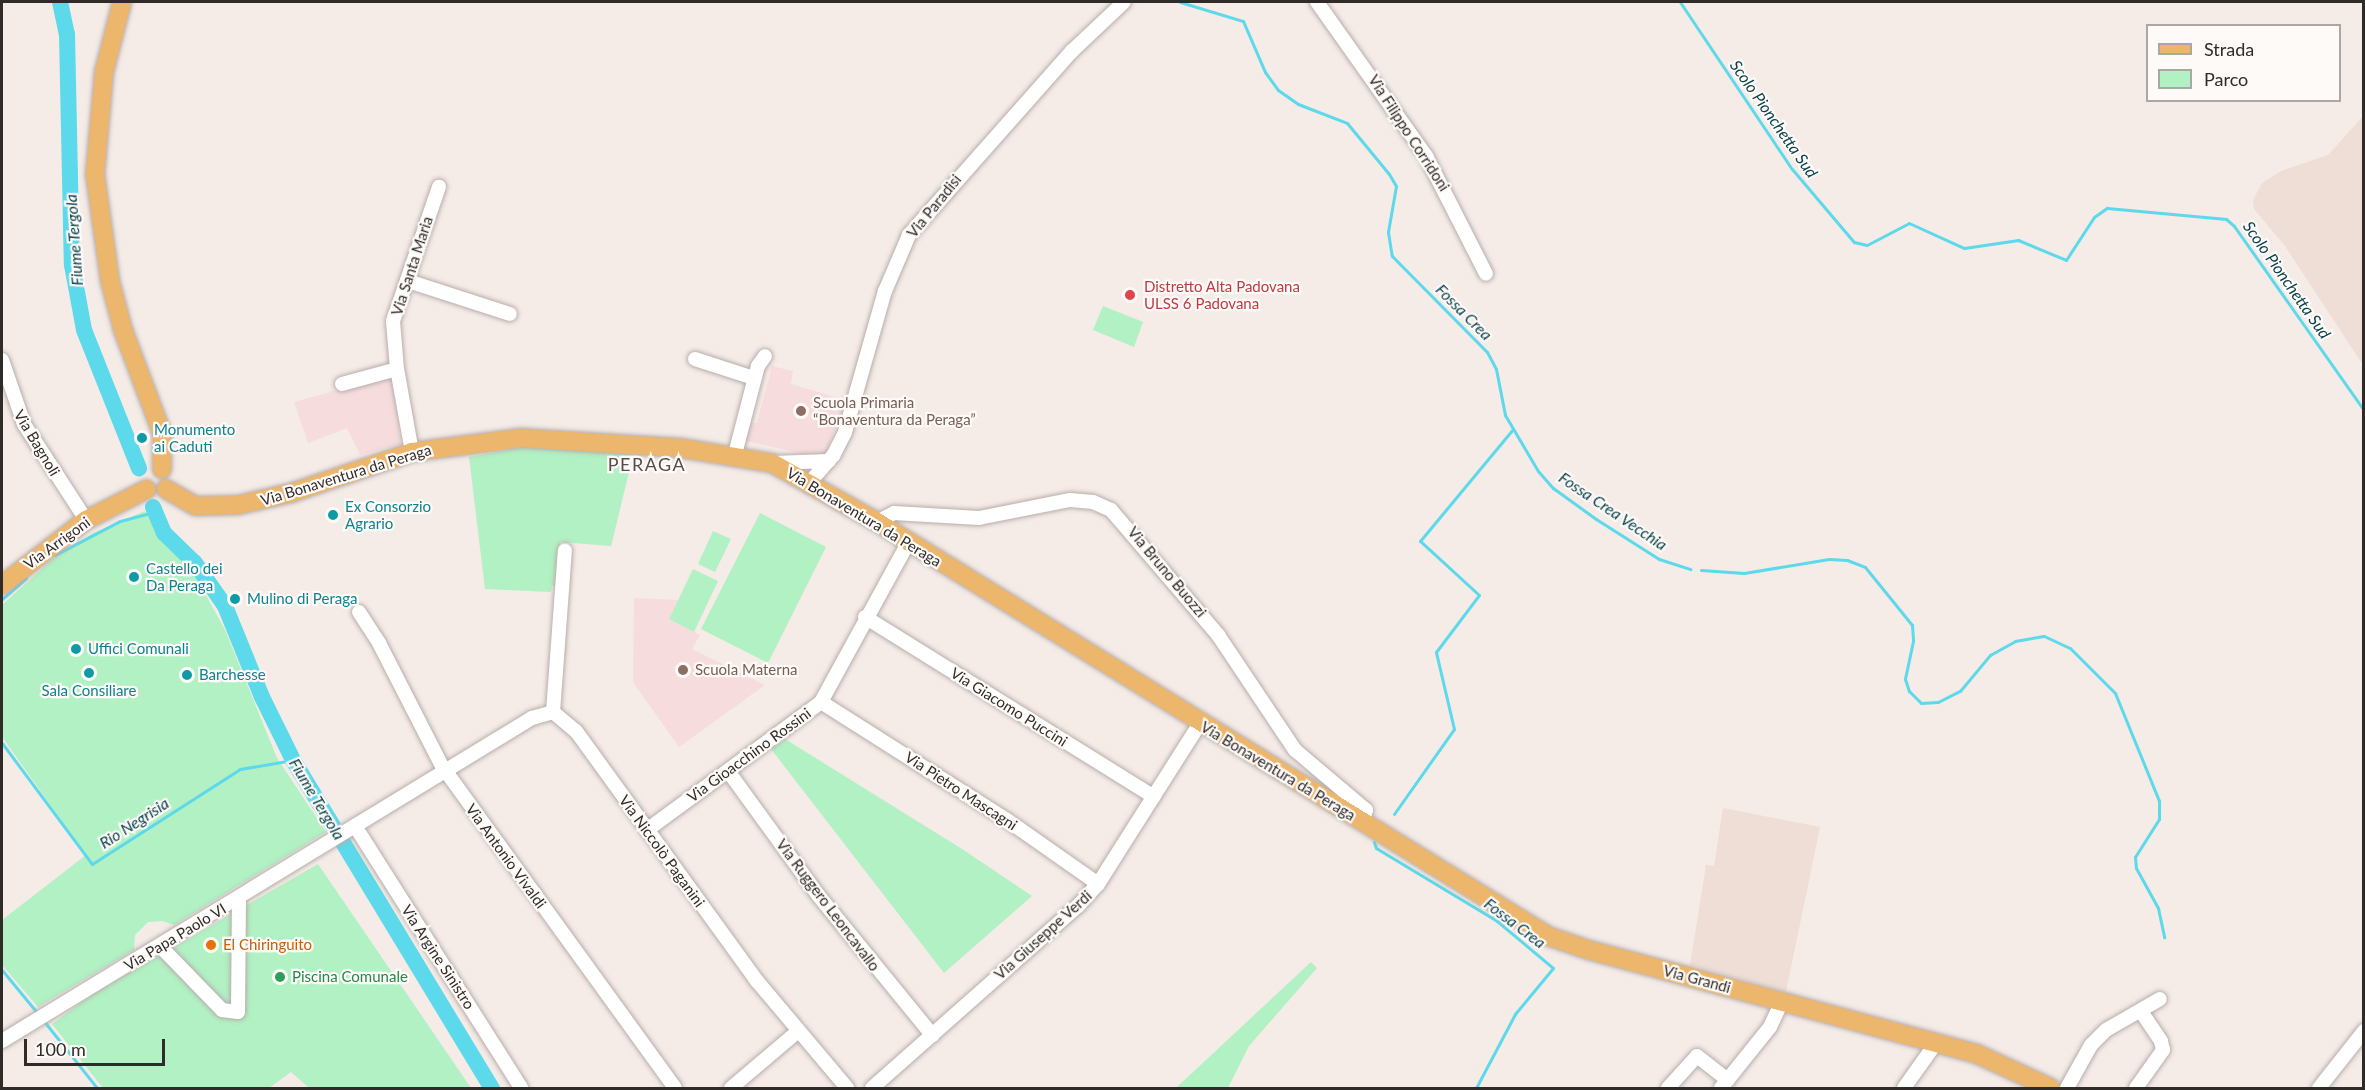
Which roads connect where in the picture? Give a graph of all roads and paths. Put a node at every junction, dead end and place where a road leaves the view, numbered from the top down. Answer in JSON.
{"nodes":[{"id":1,"x":122,"y":2,"type":"edge"},
{"id":2,"x":1124,"y":2,"type":"edge"},
{"id":3,"x":1317,"y":2,"type":"edge"},
{"id":4,"x":438,"y":187,"type":"dead end"},
{"id":5,"x":1486,"y":274,"type":"dead end"},
{"id":6,"x":408,"y":280,"type":"junction"},
{"id":7,"x":510,"y":314,"type":"dead end"},
{"id":8,"x":765,"y":356,"type":"dead end"},
{"id":9,"x":695,"y":359,"type":"dead end"},
{"id":10,"x":2,"y":360,"type":"edge"},
{"id":11,"x":397,"y":369,"type":"junction"},
{"id":12,"x":754,"y":378,"type":"junction"},
{"id":13,"x":342,"y":384,"type":"dead end"},
{"id":14,"x":412,"y":452,"type":"junction"},
{"id":15,"x":735,"y":454,"type":"junction"},
{"id":16,"x":829,"y":461,"type":"junction"},
{"id":17,"x":772,"y":463,"type":"junction"},
{"id":18,"x":162,"y":469,"type":"junction"},
{"id":19,"x":810,"y":482,"type":"junction"},
{"id":20,"x":147,"y":489,"type":"junction"},
{"id":21,"x":166,"y":489,"type":"junction"},
{"id":22,"x":86,"y":520,"type":"junction"},
{"id":23,"x":877,"y":522,"type":"junction"},
{"id":24,"x":908,"y":543,"type":"junction"},
{"id":25,"x":565,"y":550,"type":"dead end"},
{"id":26,"x":2,"y":585,"type":"edge"},
{"id":27,"x":358,"y":612,"type":"dead end"},
{"id":28,"x":865,"y":617,"type":"junction"},
{"id":29,"x":821,"y":702,"type":"junction"},
{"id":30,"x":553,"y":712,"type":"junction"},
{"id":31,"x":1200,"y":723,"type":"junction"},
{"id":32,"x":445,"y":771,"type":"junction"},
{"id":33,"x":728,"y":771,"type":"junction"},
{"id":34,"x":1154,"y":796,"type":"junction"},
{"id":35,"x":1362,"y":823,"type":"junction"},
{"id":36,"x":351,"y":828,"type":"junction"},
{"id":37,"x":647,"y":830,"type":"junction"},
{"id":38,"x":1098,"y":884,"type":"junction"},
{"id":39,"x":239,"y":897,"type":"junction"},
{"id":40,"x":160,"y":946,"type":"junction"},
{"id":41,"x":2160,"y":999,"type":"dead end"},
{"id":42,"x":1782,"y":1001,"type":"junction"},
{"id":43,"x":2141,"y":1011,"type":"junction"},
{"id":44,"x":2364,"y":1031,"type":"edge"},
{"id":45,"x":797,"y":1032,"type":"junction"},
{"id":46,"x":932,"y":1035,"type":"junction"},
{"id":47,"x":2,"y":1041,"type":"edge"},
{"id":48,"x":1936,"y":1042,"type":"junction"},
{"id":49,"x":1725,"y":1084,"type":"edge"},
{"id":50,"x":521,"y":1089,"type":"edge"},
{"id":51,"x":675,"y":1089,"type":"edge"},
{"id":52,"x":731,"y":1089,"type":"edge"},
{"id":53,"x":847,"y":1089,"type":"edge"},
{"id":54,"x":872,"y":1089,"type":"edge"},
{"id":55,"x":1668,"y":1089,"type":"edge"},
{"id":56,"x":1904,"y":1089,"type":"edge"},
{"id":57,"x":2051,"y":1089,"type":"edge"},
{"id":58,"x":2067,"y":1089,"type":"edge"},
{"id":59,"x":2136,"y":1089,"type":"edge"},
{"id":60,"x":2319,"y":1089,"type":"edge"}],
"edges":[{"from":1,"to":18,"type":"main road"},
{"from":2,"to":16,"type":"street","name":"Via Paradisi"},
{"from":3,"to":5,"type":"street","name":"Via Filippo Corridoni"},
{"from":4,"to":6,"type":"street","name":"Via Santa Maria"},
{"from":6,"to":7,"type":"street"},
{"from":6,"to":11,"type":"street","name":"Via Santa Maria"},
{"from":8,"to":12,"type":"street"},
{"from":9,"to":12,"type":"street"},
{"from":10,"to":22,"type":"street","name":"Via Bagnoli"},
{"from":11,"to":13,"type":"street"},
{"from":11,"to":14,"type":"street","name":"Via Santa Maria"},
{"from":12,"to":15,"type":"street"},
{"from":14,"to":15,"type":"main road","name":"Via Bonaventura da Peraga"},
{"from":14,"to":21,"type":"main road","name":"Via Bonaventura da Peraga"},
{"from":15,"to":17,"type":"main road","name":"Via Bonaventura da Peraga"},
{"from":16,"to":17,"type":"street"},
{"from":16,"to":19,"type":"street","name":"Via Paradisi"},
{"from":17,"to":19,"type":"main road","name":"Via Bonaventura da Peraga"},
{"from":18,"to":20,"type":"main road"},
{"from":18,"to":21,"type":"main road"},
{"from":19,"to":23,"type":"main road","name":"Via Bonaventura da Peraga"},
{"from":20,"to":21,"type":"main road"},
{"from":20,"to":22,"type":"main road","name":"Via Arrigoni"},
{"from":22,"to":26,"type":"main road","name":"Via Arrigoni"},
{"from":23,"to":24,"type":"main road","name":"Via Bonaventura da Peraga"},
{"from":23,"to":35,"type":"street","name":"Via Bruno Buozzi"},
{"from":24,"to":28,"type":"street","name":"Via Gioacchino Rossini"},
{"from":24,"to":31,"type":"main road","name":"Via Bonaventura da Peraga"},
{"from":25,"to":30,"type":"street"},
{"from":27,"to":32,"type":"street","name":"Via Antonio Vivaldi"},
{"from":28,"to":29,"type":"street","name":"Via Gioacchino Rossini"},
{"from":28,"to":34,"type":"street","name":"Via Giacomo Puccini"},
{"from":29,"to":33,"type":"street","name":"Via Gioacchino Rossini"},
{"from":29,"to":38,"type":"street","name":"Via Pietro Mascagni"},
{"from":30,"to":32,"type":"street","name":"Via Papa Paolo VI"},
{"from":30,"to":37,"type":"street","name":"Via Niccolò Paganini"},
{"from":31,"to":34,"type":"street","name":"Via Giuseppe Verdi"},
{"from":31,"to":35,"type":"main road","name":"Via Bonaventura da Peraga"},
{"from":32,"to":36,"type":"street","name":"Via Papa Paolo VI"},
{"from":32,"to":51,"type":"street","name":"Via Antonio Vivaldi"},
{"from":33,"to":37,"type":"street","name":"Via Gioacchino Rossini"},
{"from":33,"to":46,"type":"street","name":"Via Ruggero Leoncavallo"},
{"from":34,"to":38,"type":"street","name":"Via Giuseppe Verdi"},
{"from":35,"to":42,"type":"main road","name":"Via Grandi"},
{"from":36,"to":39,"type":"street","name":"Via Papa Paolo VI"},
{"from":36,"to":50,"type":"street","name":"Via Argine Sinistro"},
{"from":37,"to":45,"type":"street","name":"Via Niccolò Paganini"},
{"from":38,"to":46,"type":"street","name":"Via Giuseppe Verdi"},
{"from":39,"to":40,"type":"street","name":"Via Papa Paolo VI"},
{"from":39,"to":40,"type":"street"},
{"from":40,"to":47,"type":"street","name":"Via Papa Paolo VI"},
{"from":41,"to":43,"type":"street"},
{"from":42,"to":48,"type":"main road","name":"Via Grandi"},
{"from":42,"to":49,"type":"street"},
{"from":43,"to":58,"type":"street"},
{"from":43,"to":59,"type":"street"},
{"from":44,"to":60,"type":"street"},
{"from":45,"to":52,"type":"street"},
{"from":45,"to":53,"type":"street","name":"Via Niccolò Paganini"},
{"from":46,"to":54,"type":"street","name":"Via Giuseppe Verdi"},
{"from":48,"to":56,"type":"street"},
{"from":48,"to":57,"type":"main road","name":"Via Grandi"},
{"from":49,"to":55,"type":"street"}]}
